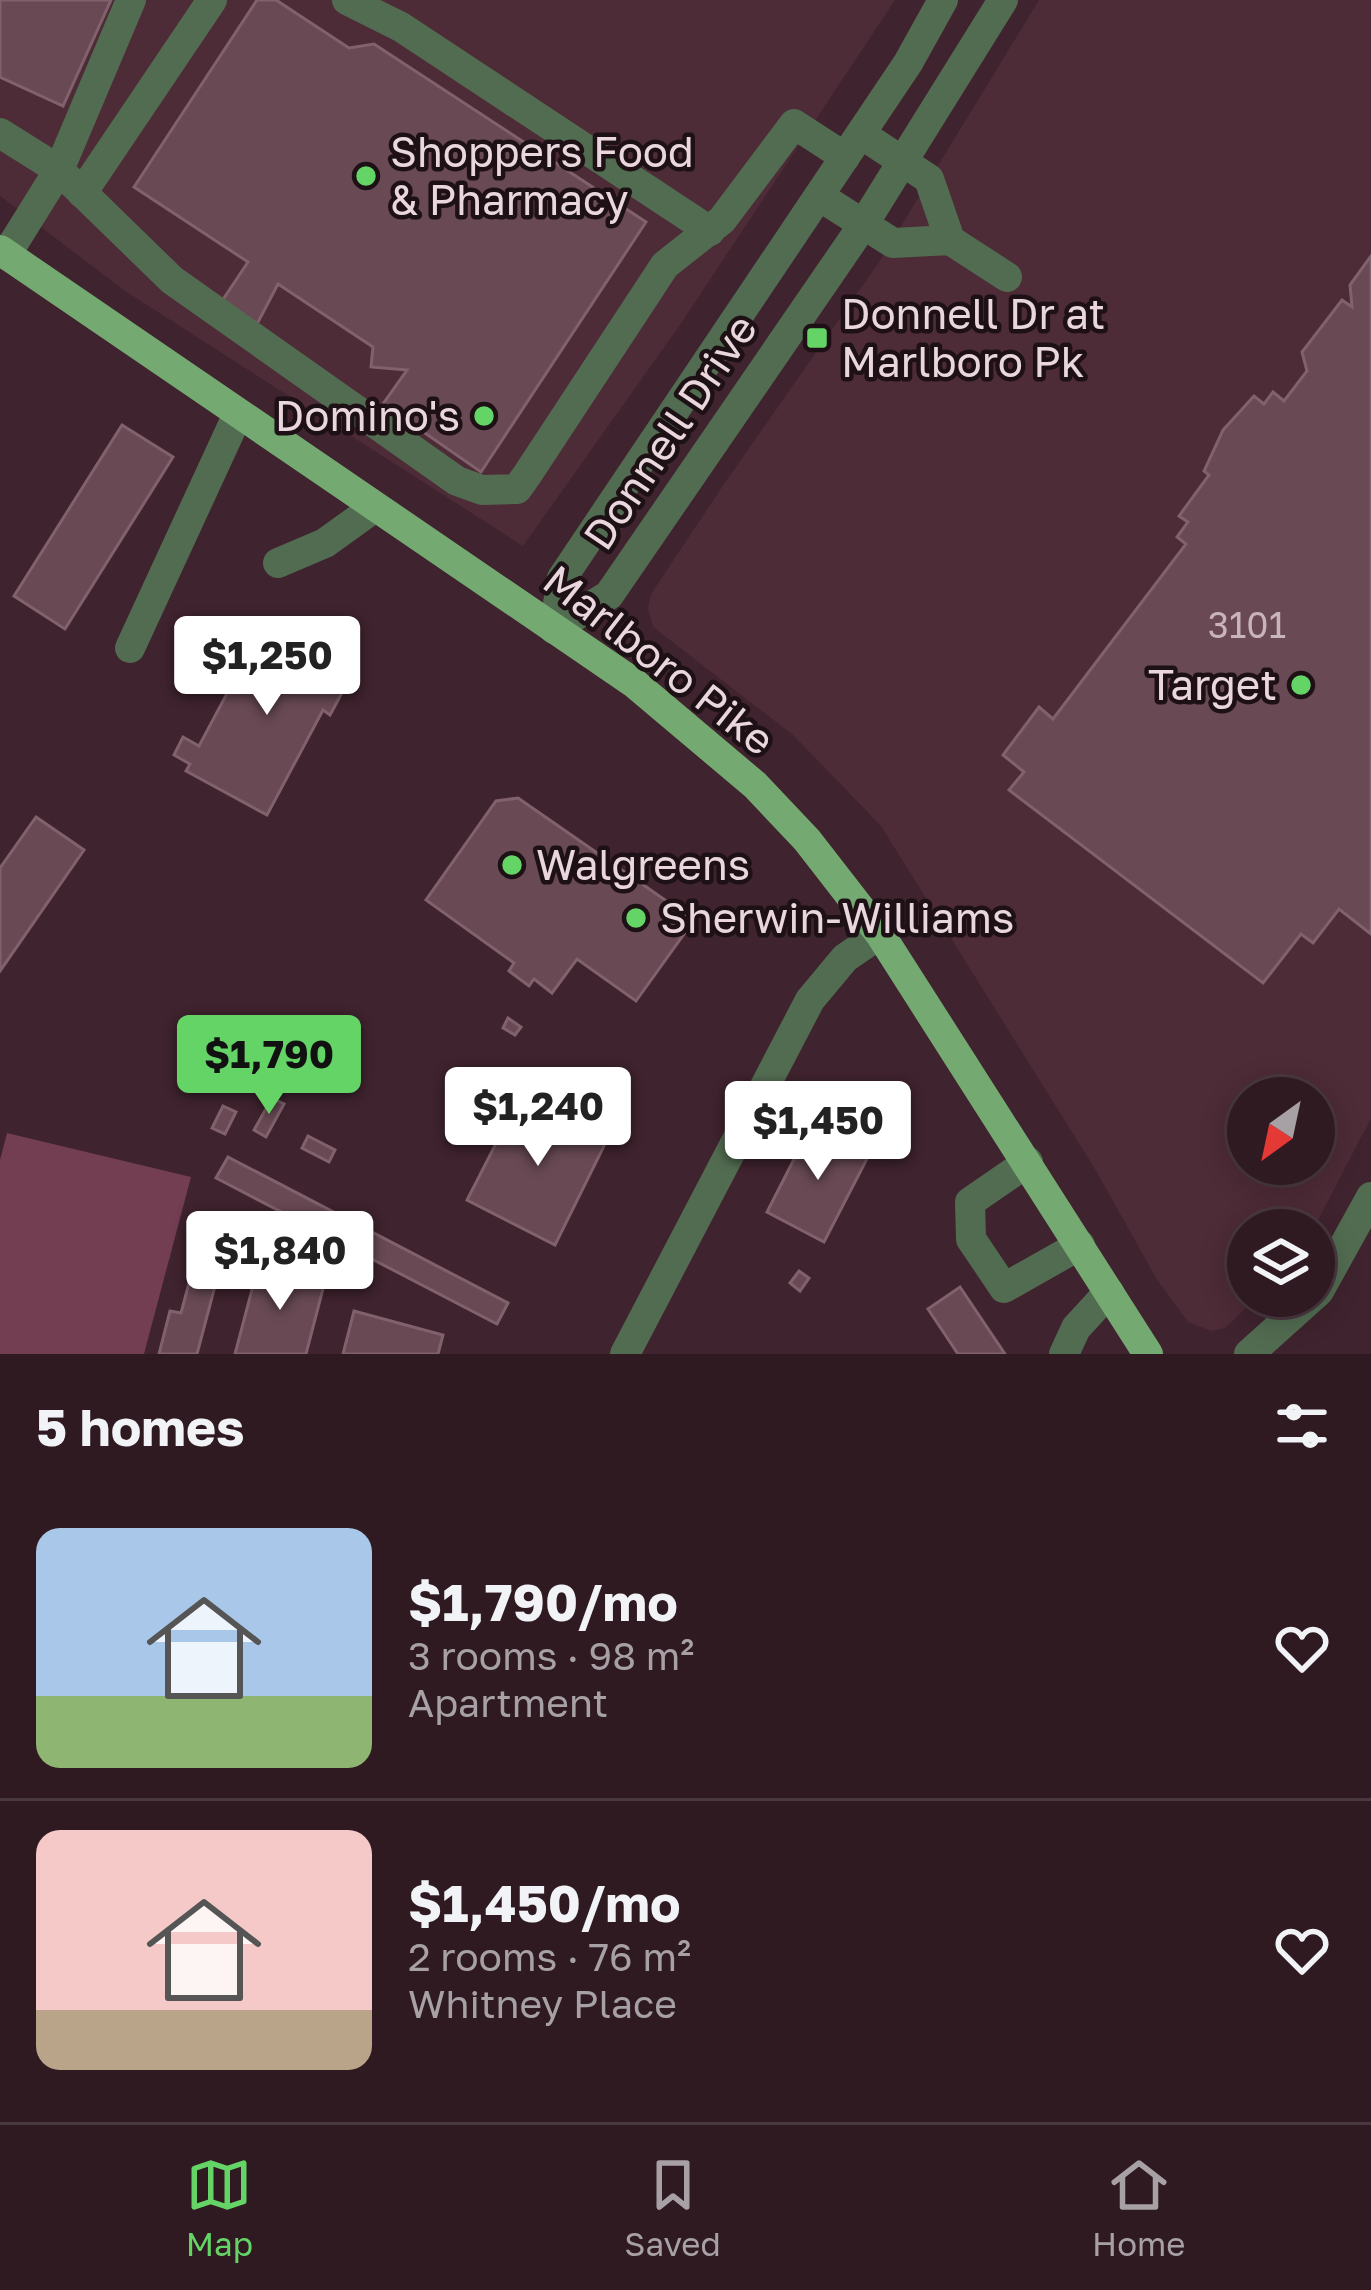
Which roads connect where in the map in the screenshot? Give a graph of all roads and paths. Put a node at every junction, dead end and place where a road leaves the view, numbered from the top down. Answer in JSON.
{"nodes":[{"id":1,"x":131,"y":0,"type":"edge"},
{"id":2,"x":212,"y":0,"type":"edge"},
{"id":3,"x":347,"y":0,"type":"edge"},
{"id":4,"x":944,"y":0,"type":"edge"},
{"id":5,"x":1003,"y":0,"type":"edge"},
{"id":6,"x":0,"y":133,"type":"edge"},
{"id":7,"x":853,"y":146,"type":"junction"},
{"id":8,"x":904,"y":162,"type":"junction"},
{"id":9,"x":58,"y":170,"type":"junction"},
{"id":10,"x":82,"y":193,"type":"junction"},
{"id":11,"x":820,"y":196,"type":"junction"},
{"id":12,"x":863,"y":225,"type":"junction"},
{"id":13,"x":710,"y":231,"type":"junction"},
{"id":14,"x":950,"y":240,"type":"junction"},
{"id":15,"x":3,"y":253,"type":"edge"},
{"id":16,"x":1007,"y":277,"type":"dead end"},
{"id":17,"x":238,"y":414,"type":"junction"},
{"id":18,"x":375,"y":507,"type":"junction"},
{"id":19,"x":278,"y":563,"type":"dead end"},
{"id":20,"x":554,"y":629,"type":"junction"},
{"id":21,"x":130,"y":649,"type":"dead end"},
{"id":22,"x":880,"y":934,"type":"junction"},
{"id":23,"x":1028,"y":1162,"type":"junction"},
{"id":24,"x":1367,"y":1218,"type":"edge"},
{"id":25,"x":1080,"y":1245,"type":"junction"},
{"id":26,"x":1109,"y":1292,"type":"junction"},
{"id":27,"x":625,"y":1354,"type":"edge"},
{"id":28,"x":1064,"y":1354,"type":"edge"},
{"id":29,"x":1148,"y":1354,"type":"edge"},
{"id":30,"x":1249,"y":1354,"type":"edge"}],
"edges":[{"from":1,"to":9,"type":"street"},
{"from":2,"to":10,"type":"street"},
{"from":3,"to":13,"type":"street"},
{"from":4,"to":7,"type":"street","name":"Donnell Drive"},
{"from":5,"to":8,"type":"street","name":"Donnell Drive"},
{"from":6,"to":9,"type":"street"},
{"from":7,"to":8,"type":"street"},
{"from":7,"to":11,"type":"street","name":"Donnell Drive"},
{"from":7,"to":13,"type":"street"},
{"from":8,"to":12,"type":"street","name":"Donnell Drive"},
{"from":8,"to":14,"type":"street"},
{"from":9,"to":10,"type":"street"},
{"from":9,"to":15,"type":"street"},
{"from":10,"to":13,"type":"street"},
{"from":11,"to":12,"type":"street"},
{"from":11,"to":20,"type":"street","name":"Donnell Drive"},
{"from":12,"to":14,"type":"street"},
{"from":12,"to":20,"type":"street","name":"Donnell Drive"},
{"from":14,"to":16,"type":"street"},
{"from":15,"to":17,"type":"main road","name":"Marlboro Pike"},
{"from":17,"to":18,"type":"main road","name":"Marlboro Pike"},
{"from":17,"to":21,"type":"street"},
{"from":18,"to":19,"type":"street"},
{"from":18,"to":20,"type":"main road","name":"Marlboro Pike"},
{"from":20,"to":22,"type":"main road","name":"Marlboro Pike"},
{"from":22,"to":23,"type":"main road","name":"Marlboro Pike"},
{"from":22,"to":27,"type":"street"},
{"from":23,"to":25,"type":"main road","name":"Marlboro Pike"},
{"from":23,"to":25,"type":"street"},
{"from":24,"to":30,"type":"street"},
{"from":25,"to":26,"type":"main road","name":"Marlboro Pike"},
{"from":26,"to":28,"type":"street"},
{"from":26,"to":29,"type":"main road","name":"Marlboro Pike"}]}
